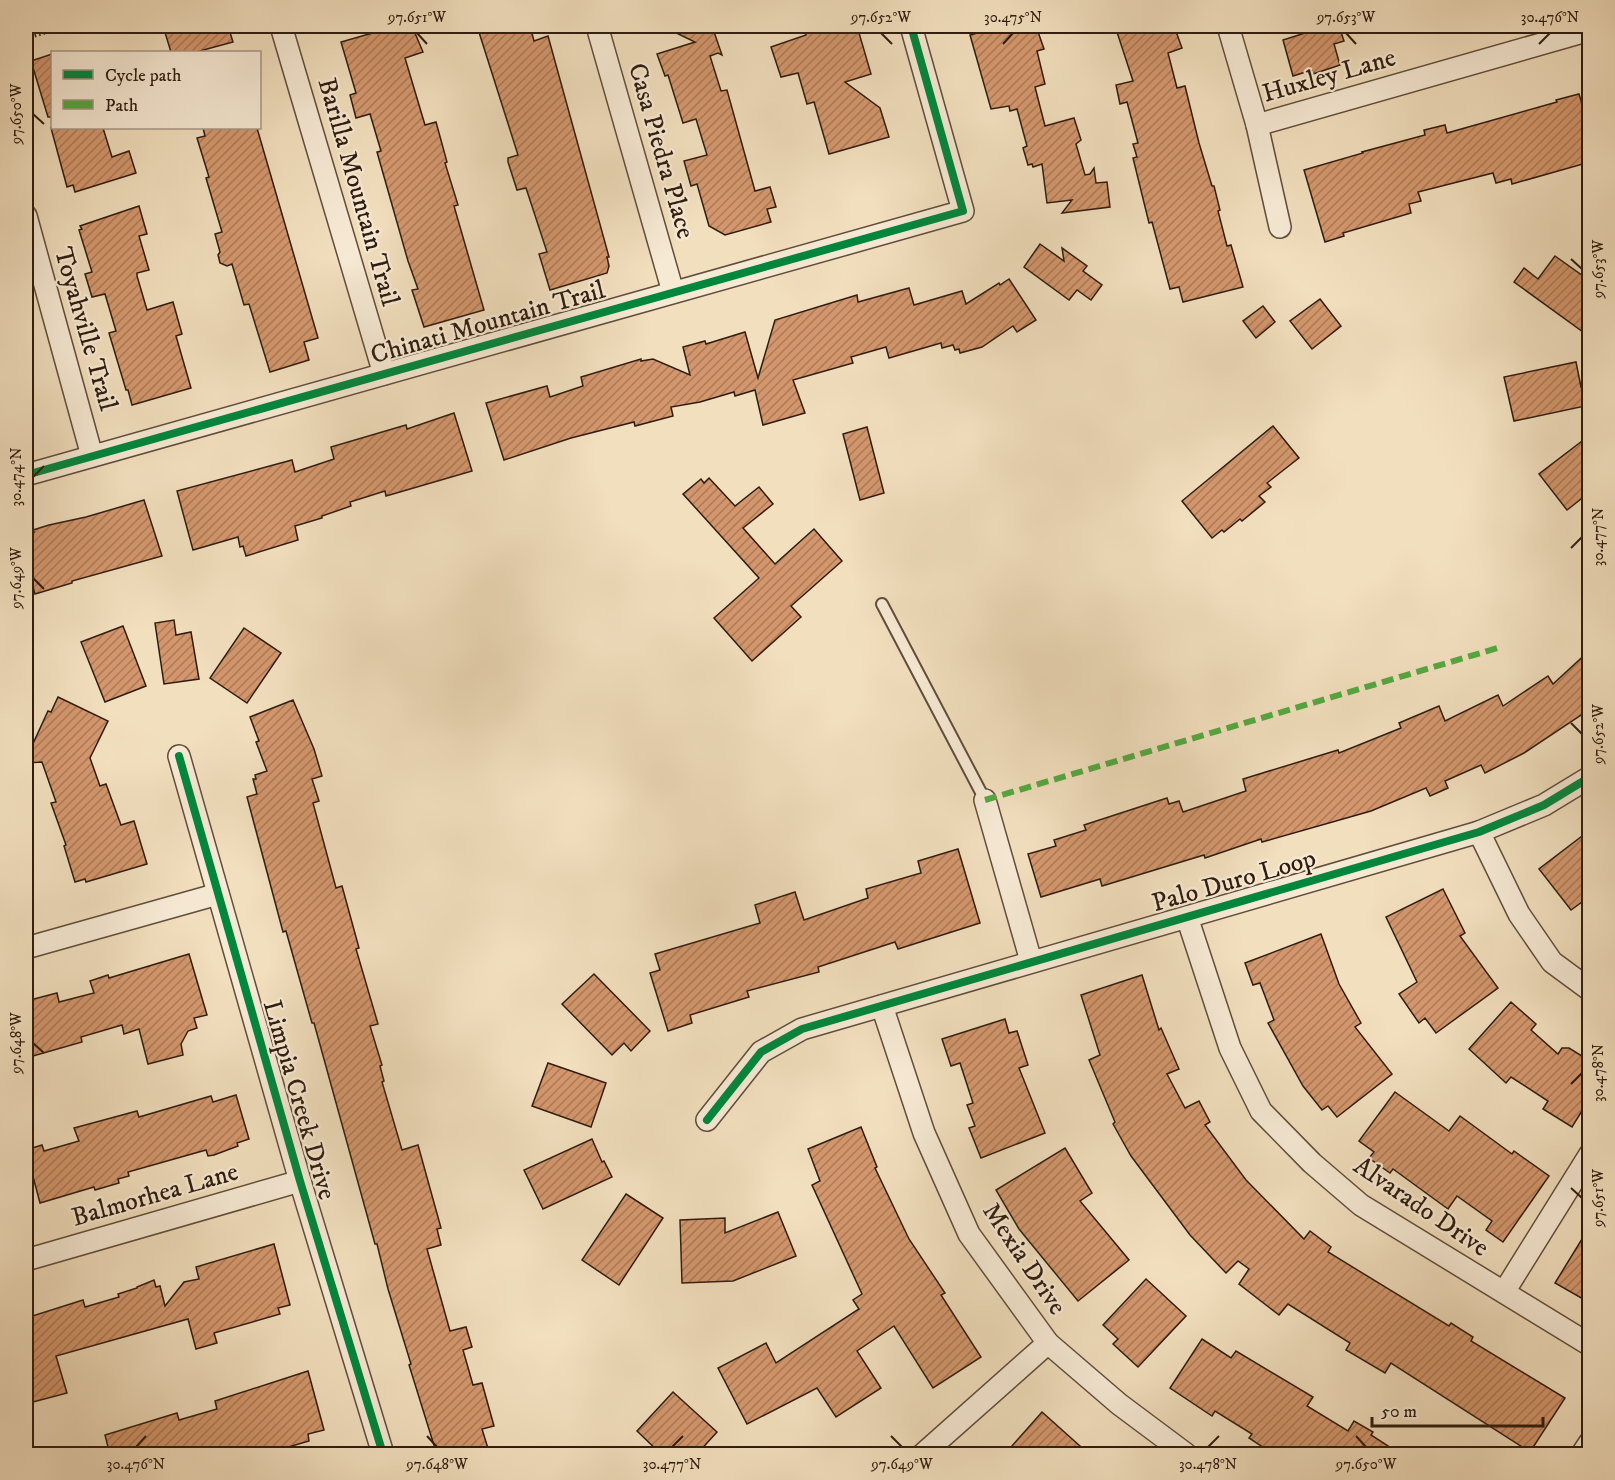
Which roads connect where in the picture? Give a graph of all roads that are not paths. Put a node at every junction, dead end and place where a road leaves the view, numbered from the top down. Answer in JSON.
{"nodes":[{"id":1,"x":281,"y":26,"type":"edge"},
{"id":2,"x":597,"y":26,"type":"edge"},
{"id":3,"x":911,"y":26,"type":"edge"},
{"id":4,"x":1228,"y":26,"type":"edge"},
{"id":5,"x":1590,"y":30,"type":"edge"},
{"id":6,"x":1542,"y":34,"type":"edge"},
{"id":7,"x":1257,"y":125,"type":"junction"},
{"id":8,"x":26,"y":216,"type":"edge"},
{"id":9,"x":1280,"y":226,"type":"dead end"},
{"id":10,"x":673,"y":292,"type":"junction"},
{"id":11,"x":384,"y":374,"type":"junction"},
{"id":12,"x":92,"y":456,"type":"junction"},
{"id":13,"x":26,"y":475,"type":"edge"},
{"id":14,"x":882,"y":604,"type":"dead end"},
{"id":15,"x":179,"y":756,"type":"dead end"},
{"id":16,"x":1590,"y":777,"type":"edge"},
{"id":17,"x":985,"y":800,"type":"joint"},
{"id":18,"x":1479,"y":832,"type":"junction"},
{"id":19,"x":218,"y":894,"type":"junction"},
{"id":20,"x":1187,"y":917,"type":"junction"},
{"id":21,"x":26,"y":948,"type":"edge"},
{"id":22,"x":1031,"y":961,"type":"junction"},
{"id":23,"x":1590,"y":990,"type":"edge"},
{"id":24,"x":882,"y":1006,"type":"junction"},
{"id":25,"x":706,"y":1120,"type":"dead end"},
{"id":26,"x":1590,"y":1154,"type":"edge"},
{"id":27,"x":300,"y":1181,"type":"junction"},
{"id":28,"x":26,"y":1260,"type":"edge"},
{"id":29,"x":1504,"y":1293,"type":"junction"},
{"id":30,"x":1048,"y":1343,"type":"junction"},
{"id":31,"x":1590,"y":1345,"type":"edge"},
{"id":32,"x":1590,"y":1442,"type":"edge"},
{"id":33,"x":383,"y":1455,"type":"edge"},
{"id":34,"x":923,"y":1455,"type":"edge"},
{"id":35,"x":1185,"y":1455,"type":"edge"},
{"id":36,"x":1582,"y":1455,"type":"edge"}],
"edges":[{"from":1,"to":11,"type":"street","name":"Barilla Mountain Trail"},
{"from":2,"to":10,"type":"street","name":"Casa Piedra Place"},
{"from":3,"to":10,"type":"street","name":"Chinati Mountain Trail"},
{"from":4,"to":7,"type":"street"},
{"from":5,"to":6,"type":"street","name":"Huxley Lane"},
{"from":6,"to":7,"type":"street","name":"Huxley Lane"},
{"from":7,"to":9,"type":"street"},
{"from":8,"to":12,"type":"street","name":"Toyahville Trail"},
{"from":10,"to":11,"type":"street","name":"Chinati Mountain Trail"},
{"from":11,"to":12,"type":"street","name":"Chinati Mountain Trail"},
{"from":12,"to":13,"type":"street","name":"Chinati Mountain Trail"},
{"from":14,"to":17,"type":"lane"},
{"from":15,"to":19,"type":"street","name":"Limpia Creek Drive"},
{"from":16,"to":18,"type":"street","name":"Palo Duro Loop"},
{"from":17,"to":22,"type":"street"},
{"from":18,"to":20,"type":"street","name":"Palo Duro Loop"},
{"from":18,"to":23,"type":"street"},
{"from":19,"to":21,"type":"street"},
{"from":19,"to":27,"type":"street","name":"Limpia Creek Drive"},
{"from":20,"to":22,"type":"street","name":"Palo Duro Loop"},
{"from":20,"to":29,"type":"street","name":"Alvarado Drive"},
{"from":22,"to":24,"type":"street","name":"Palo Duro Loop"},
{"from":24,"to":25,"type":"street","name":"Palo Duro Loop"},
{"from":24,"to":30,"type":"street","name":"Mexia Drive"},
{"from":26,"to":29,"type":"street"},
{"from":27,"to":28,"type":"street","name":"Balmorhea Lane"},
{"from":27,"to":33,"type":"street","name":"Limpia Creek Drive"},
{"from":29,"to":31,"type":"street","name":"Alvarado Drive"},
{"from":30,"to":34,"type":"street"},
{"from":30,"to":35,"type":"street","name":"Mexia Drive"},
{"from":32,"to":36,"type":"street"}]}
